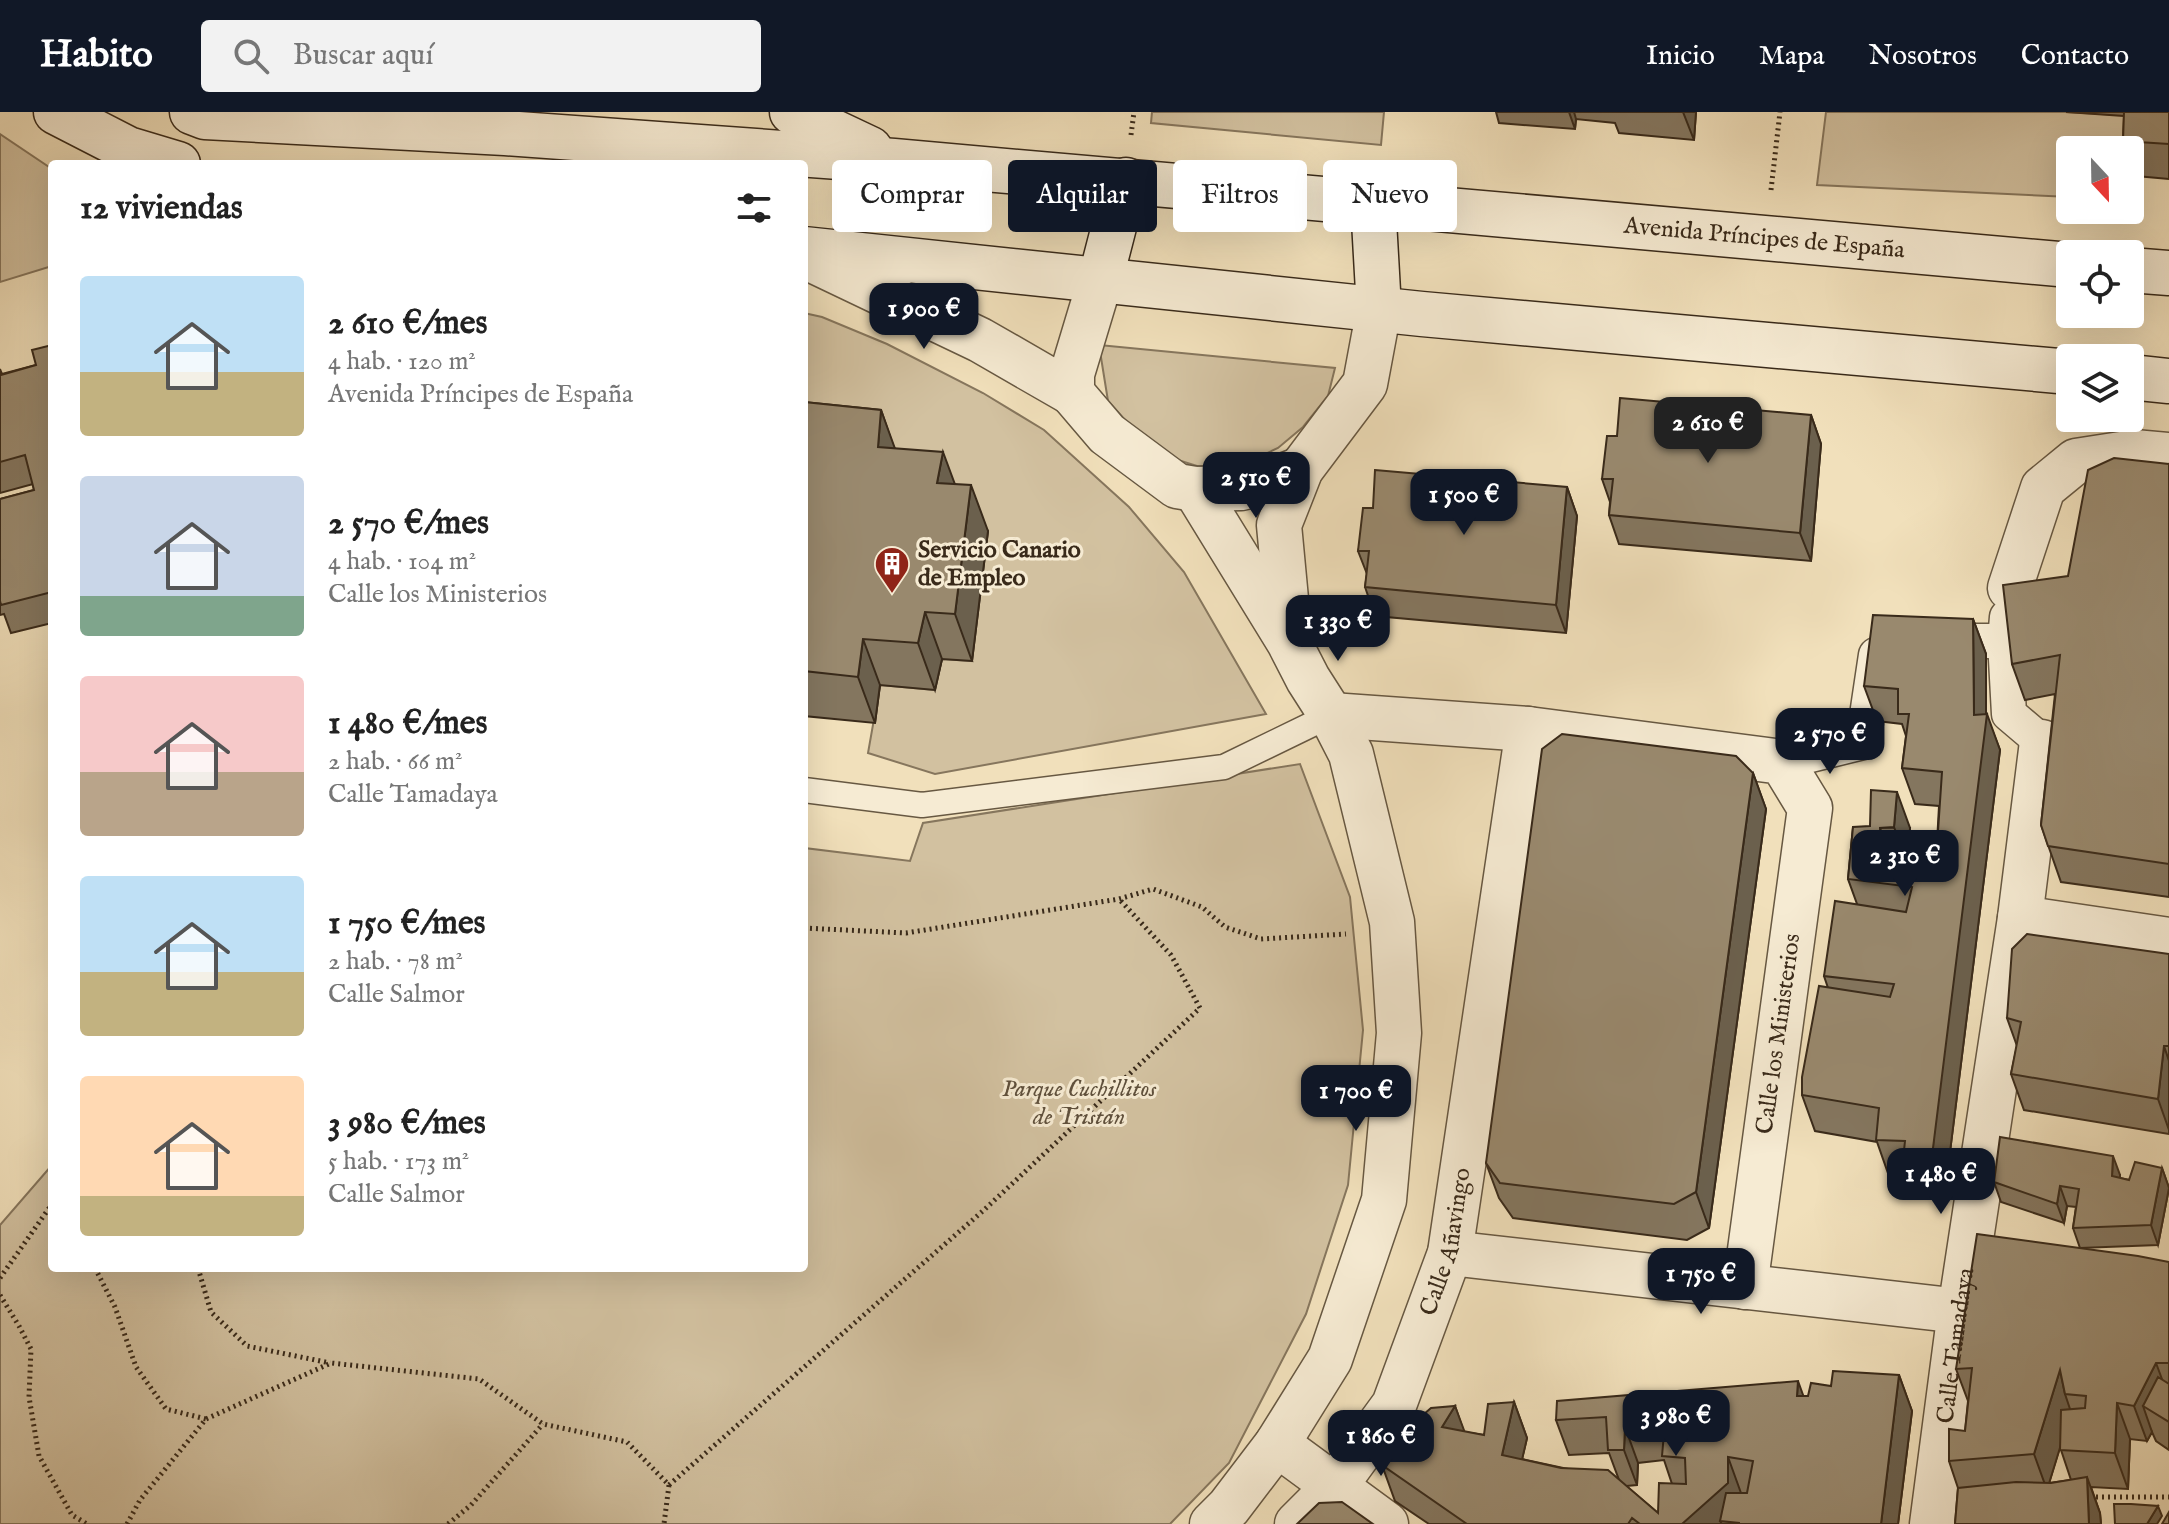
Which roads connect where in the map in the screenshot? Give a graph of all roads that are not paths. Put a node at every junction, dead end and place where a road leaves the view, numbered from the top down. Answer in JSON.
{"nodes":[{"id":1,"x":56,"y":112,"type":"edge"},
{"id":2,"x":792,"y":112,"type":"edge"},
{"id":3,"x":209,"y":114,"type":"edge"},
{"id":4,"x":526,"y":140,"type":"edge"},
{"id":5,"x":165,"y":160,"type":"edge"},
{"id":6,"x":876,"y":160,"type":"edge"},
{"id":7,"x":892,"y":160,"type":"edge"},
{"id":8,"x":1157,"y":183,"type":"edge"},
{"id":9,"x":1323,"y":198,"type":"edge"},
{"id":10,"x":1457,"y":210,"type":"edge"},
{"id":11,"x":1113,"y":232,"type":"edge"},
{"id":12,"x":1375,"y":232,"type":"edge"},
{"id":13,"x":808,"y":249,"type":"edge"},
{"id":14,"x":808,"y":258,"type":"edge"},
{"id":15,"x":2056,"y":264,"type":"edge"},
{"id":16,"x":2144,"y":271,"type":"edge"},
{"id":17,"x":2169,"y":273,"type":"edge"},
{"id":18,"x":1100,"y":281,"type":"junction"},
{"id":19,"x":1379,"y":309,"type":"junction"},
{"id":20,"x":2056,"y":371,"type":"edge"},
{"id":21,"x":2144,"y":378,"type":"edge"},
{"id":22,"x":2169,"y":381,"type":"edge"},
{"id":23,"x":1072,"y":393,"type":"junction"},
{"id":24,"x":2169,"y":455,"type":"edge"},
{"id":25,"x":1301,"y":469,"type":"junction"},
{"id":26,"x":1195,"y":489,"type":"junction"},
{"id":27,"x":2010,"y":588,"type":"joint"},
{"id":28,"x":2005,"y":641,"type":"junction"},
{"id":29,"x":1289,"y":642,"type":"junction"},
{"id":30,"x":1331,"y":715,"type":"junction"},
{"id":31,"x":1528,"y":729,"type":"junction"},
{"id":32,"x":2042,"y":742,"type":"joint"},
{"id":33,"x":1782,"y":762,"type":"junction"},
{"id":34,"x":808,"y":791,"type":"edge"},
{"id":35,"x":2020,"y":918,"type":"junction"},
{"id":36,"x":2169,"y":940,"type":"edge"},
{"id":37,"x":1450,"y":1253,"type":"junction"},
{"id":38,"x":1745,"y":1287,"type":"junction"},
{"id":39,"x":1960,"y":1311,"type":"junction"},
{"id":40,"x":1277,"y":1444,"type":"junction"},
{"id":41,"x":1335,"y":1486,"type":"junction"},
{"id":42,"x":1212,"y":1524,"type":"edge"},
{"id":43,"x":1297,"y":1524,"type":"edge"},
{"id":44,"x":1386,"y":1524,"type":"edge"},
{"id":45,"x":1932,"y":1524,"type":"edge"}],
"edges":[{"from":1,"to":5,"type":"street"},
{"from":2,"to":7,"type":"street"},
{"from":3,"to":4,"type":"street","name":"Avenida Príncipes de España"},
{"from":4,"to":6,"type":"street","name":"Avenida Príncipes de España"},
{"from":8,"to":9,"type":"street","name":"Avenida Príncipes de España"},
{"from":10,"to":15,"type":"street","name":"Avenida Príncipes de España"},
{"from":11,"to":18,"type":"street"},
{"from":12,"to":19,"type":"street"},
{"from":13,"to":18,"type":"street"},
{"from":14,"to":23,"type":"street"},
{"from":16,"to":17,"type":"street"},
{"from":18,"to":19,"type":"street"},
{"from":18,"to":23,"type":"street"},
{"from":19,"to":20,"type":"street"},
{"from":19,"to":25,"type":"street"},
{"from":21,"to":22,"type":"street"},
{"from":23,"to":26,"type":"street"},
{"from":24,"to":27,"type":"street"},
{"from":25,"to":26,"type":"street"},
{"from":25,"to":29,"type":"street"},
{"from":26,"to":29,"type":"street"},
{"from":27,"to":28,"type":"street"},
{"from":28,"to":32,"type":"street"},
{"from":28,"to":33,"type":"street"},
{"from":29,"to":30,"type":"street"},
{"from":30,"to":31,"type":"street"},
{"from":30,"to":34,"type":"lane"},
{"from":30,"to":40,"type":"street"},
{"from":31,"to":33,"type":"street"},
{"from":31,"to":37,"type":"street","name":"Calle Añavingo"},
{"from":32,"to":35,"type":"street","name":"Calle Tamadaya"},
{"from":33,"to":38,"type":"street","name":"Calle los Ministerios"},
{"from":35,"to":36,"type":"street"},
{"from":35,"to":39,"type":"street","name":"Calle Tamadaya"},
{"from":37,"to":38,"type":"street"},
{"from":37,"to":41,"type":"street","name":"Calle Añavingo"},
{"from":38,"to":39,"type":"street"},
{"from":39,"to":45,"type":"street","name":"Calle Tamadaya"},
{"from":40,"to":41,"type":"street"},
{"from":40,"to":42,"type":"street"},
{"from":41,"to":43,"type":"street","name":"Calle Añavingo"},
{"from":41,"to":44,"type":"street"}]}
